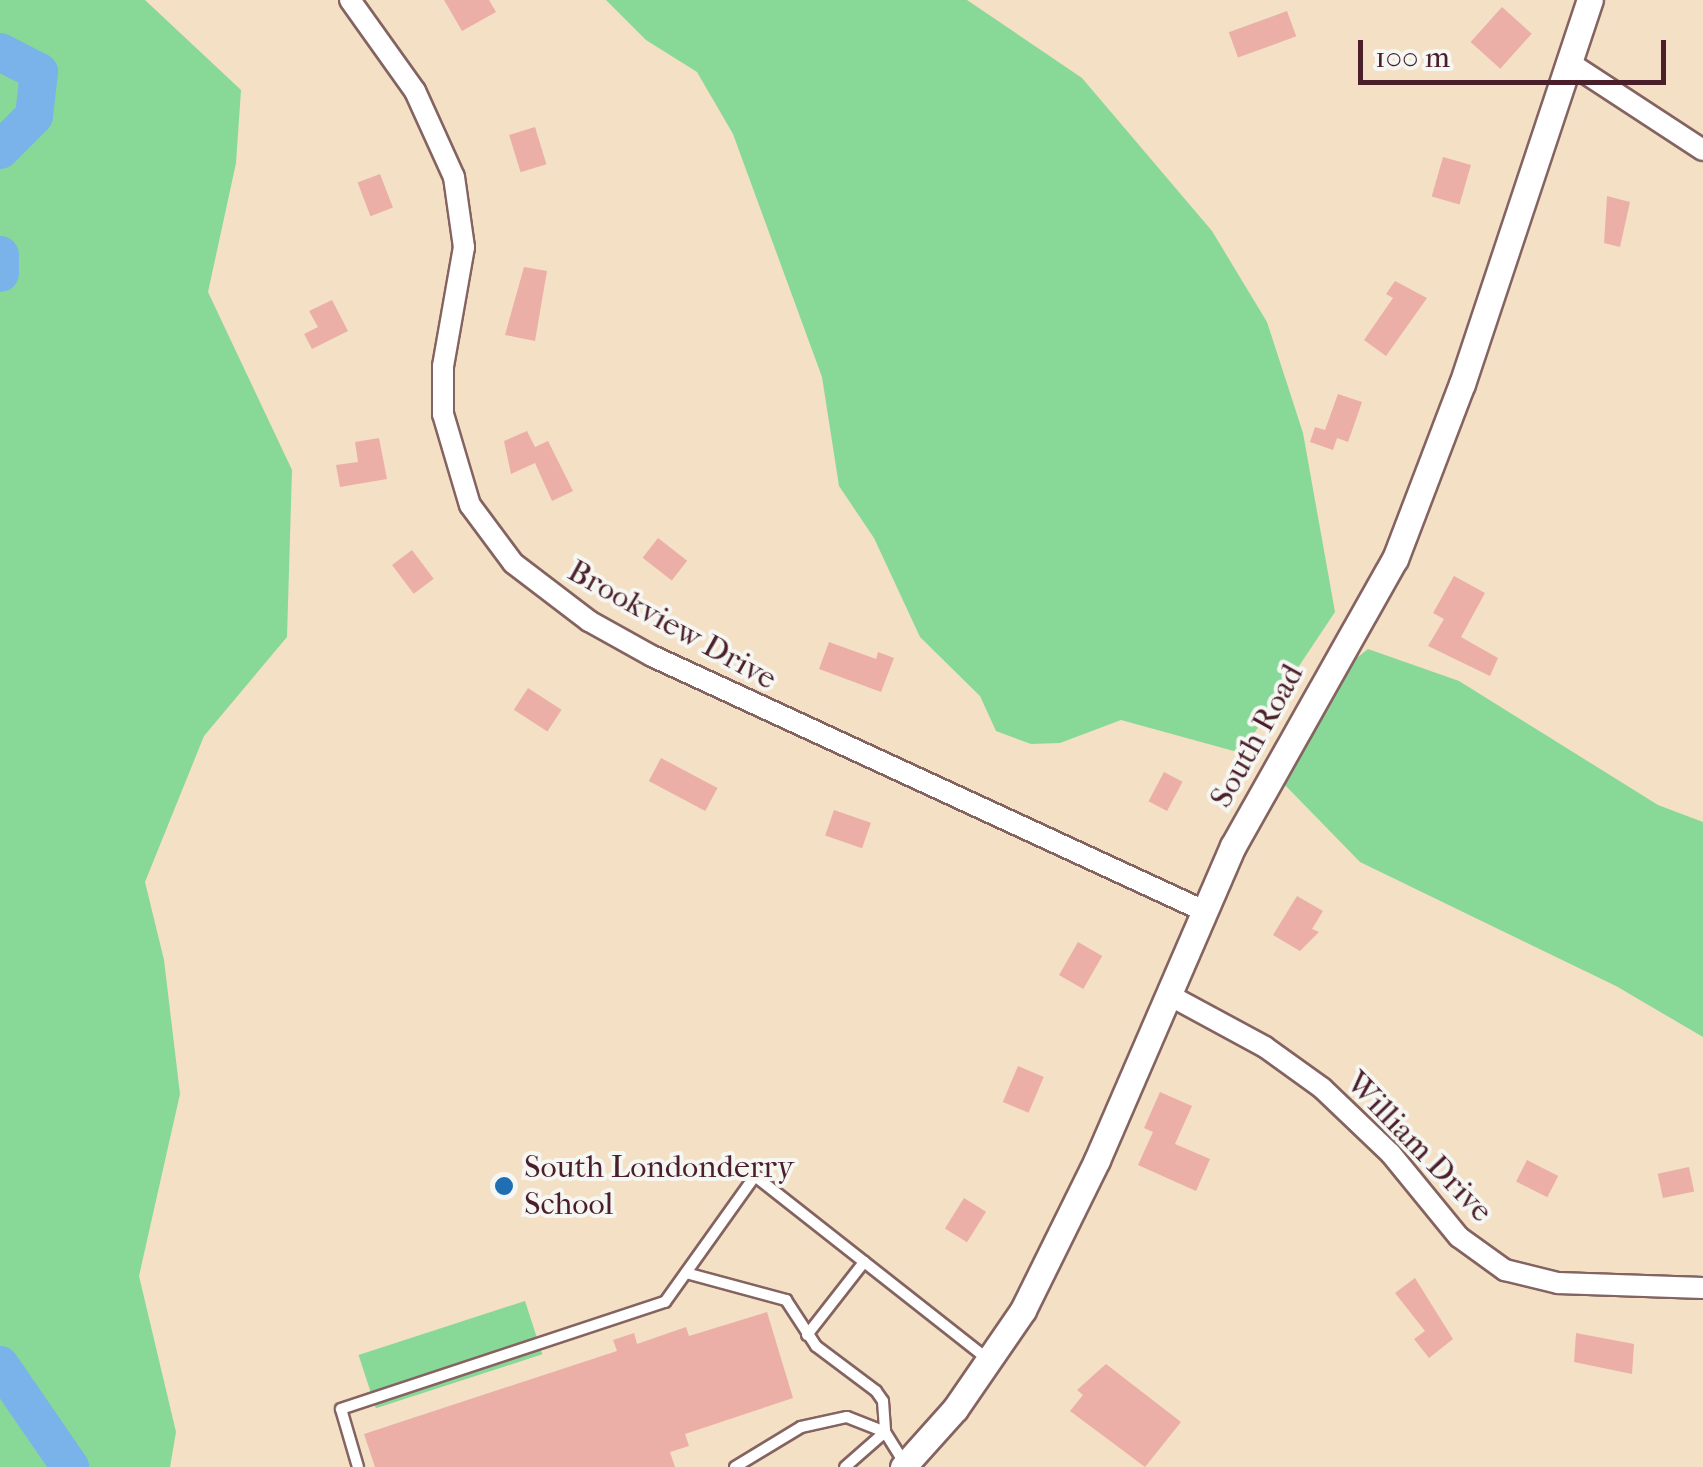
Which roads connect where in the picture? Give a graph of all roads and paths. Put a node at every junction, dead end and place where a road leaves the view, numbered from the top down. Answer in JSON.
{"nodes":[{"id":1,"x":350,"y":0,"type":"edge"},
{"id":2,"x":1590,"y":0,"type":"edge"},
{"id":3,"x":1570,"y":63,"type":"junction"},
{"id":4,"x":1703,"y":150,"type":"edge"},
{"id":5,"x":1204,"y":911,"type":"junction"},
{"id":6,"x":1169,"y":995,"type":"junction"},
{"id":7,"x":864,"y":1262,"type":"junction"},
{"id":8,"x":686,"y":1273,"type":"junction"},
{"id":9,"x":1703,"y":1288,"type":"edge"},
{"id":10,"x":807,"y":1335,"type":"junction"},
{"id":11,"x":988,"y":1360,"type":"junction"},
{"id":12,"x":884,"y":1432,"type":"junction"},
{"id":13,"x":904,"y":1466,"type":"edge"},
{"id":14,"x":358,"y":1467,"type":"edge"},
{"id":15,"x":736,"y":1467,"type":"edge"},
{"id":16,"x":845,"y":1467,"type":"edge"}],
"edges":[{"from":1,"to":5,"type":"street","name":"Brookview Drive"},
{"from":2,"to":3,"type":"street","name":"South Road"},
{"from":3,"to":4,"type":"street"},
{"from":3,"to":5,"type":"street","name":"South Road"},
{"from":5,"to":6,"type":"street","name":"South Road"},
{"from":6,"to":9,"type":"street","name":"William Drive"},
{"from":6,"to":11,"type":"street","name":"South Road"},
{"from":7,"to":8,"type":"lane"},
{"from":7,"to":10,"type":"lane"},
{"from":7,"to":11,"type":"lane"},
{"from":8,"to":10,"type":"lane"},
{"from":8,"to":14,"type":"lane"},
{"from":10,"to":12,"type":"lane"},
{"from":11,"to":13,"type":"street","name":"South Road"},
{"from":12,"to":13,"type":"lane"},
{"from":12,"to":15,"type":"lane"},
{"from":12,"to":16,"type":"lane"}]}
